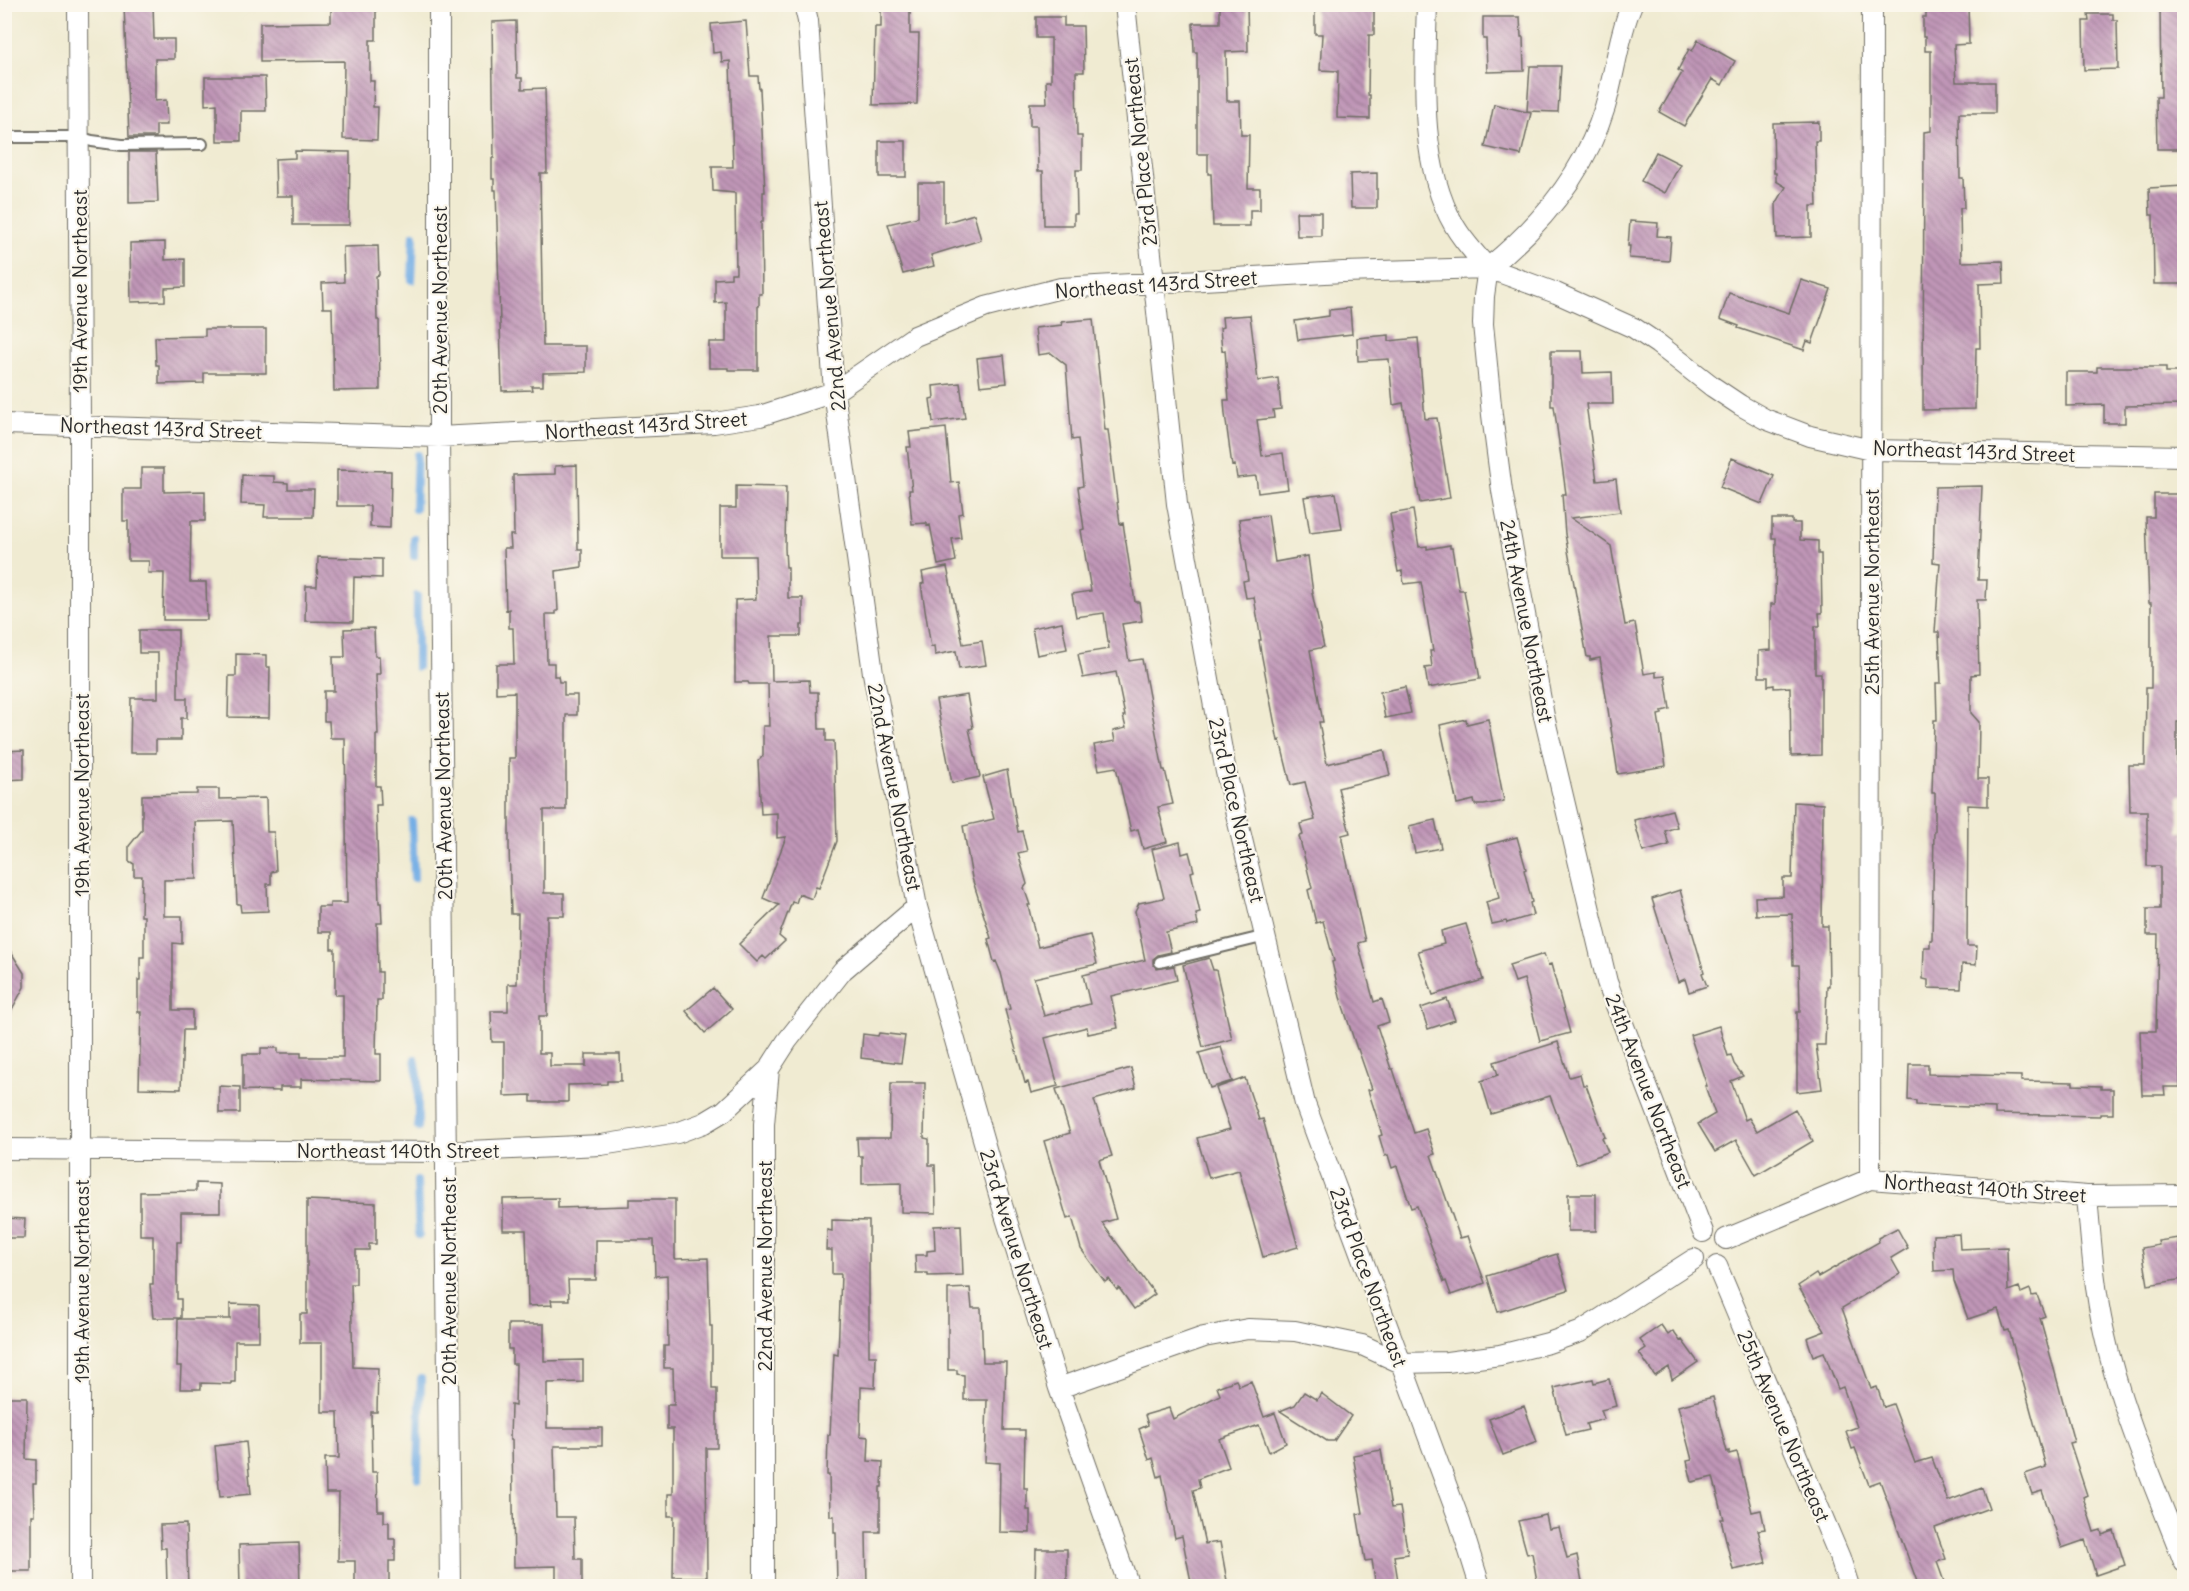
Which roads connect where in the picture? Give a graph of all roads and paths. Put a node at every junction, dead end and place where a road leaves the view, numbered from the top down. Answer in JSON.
{"nodes":[{"id":1,"x":78,"y":4,"type":"edge"},
{"id":2,"x":439,"y":4,"type":"edge"},
{"id":3,"x":804,"y":4,"type":"edge"},
{"id":4,"x":1125,"y":4,"type":"edge"},
{"id":5,"x":1426,"y":4,"type":"edge"},
{"id":6,"x":1632,"y":4,"type":"edge"},
{"id":7,"x":1872,"y":4,"type":"edge"},
{"id":8,"x":4,"y":137,"type":"edge"},
{"id":9,"x":78,"y":137,"type":"junction"},
{"id":10,"x":202,"y":144,"type":"dead end"},
{"id":11,"x":1488,"y":268,"type":"junction"},
{"id":12,"x":1154,"y":281,"type":"junction"},
{"id":13,"x":834,"y":392,"type":"junction"},
{"id":14,"x":4,"y":424,"type":"edge"},
{"id":15,"x":80,"y":425,"type":"junction"},
{"id":16,"x":439,"y":437,"type":"junction"},
{"id":17,"x":1871,"y":450,"type":"junction"},
{"id":18,"x":2184,"y":456,"type":"edge"},
{"id":19,"x":918,"y":907,"type":"junction"},
{"id":20,"x":1266,"y":936,"type":"junction"},
{"id":21,"x":1160,"y":962,"type":"dead end"},
{"id":22,"x":769,"y":1069,"type":"junction"},
{"id":23,"x":4,"y":1149,"type":"edge"},
{"id":24,"x":81,"y":1150,"type":"junction"},
{"id":25,"x":447,"y":1152,"type":"junction"},
{"id":26,"x":1870,"y":1179,"type":"junction"},
{"id":27,"x":2184,"y":1195,"type":"edge"},
{"id":28,"x":2087,"y":1196,"type":"junction"},
{"id":29,"x":1703,"y":1232,"type":"junction"},
{"id":30,"x":1726,"y":1239,"type":"junction"},
{"id":31,"x":1694,"y":1259,"type":"junction"},
{"id":32,"x":1717,"y":1266,"type":"junction"},
{"id":33,"x":1401,"y":1363,"type":"junction"},
{"id":34,"x":1059,"y":1388,"type":"junction"},
{"id":35,"x":2184,"y":1562,"type":"edge"},
{"id":36,"x":80,"y":1587,"type":"edge"},
{"id":37,"x":450,"y":1587,"type":"edge"},
{"id":38,"x":764,"y":1587,"type":"edge"},
{"id":39,"x":1129,"y":1587,"type":"edge"},
{"id":40,"x":1480,"y":1587,"type":"edge"},
{"id":41,"x":1849,"y":1587,"type":"edge"}],
"edges":[{"from":1,"to":9,"type":"street","name":"19th Avenue Northeast"},
{"from":2,"to":16,"type":"street","name":"20th Avenue Northeast"},
{"from":3,"to":13,"type":"street","name":"22nd Avenue Northeast"},
{"from":4,"to":12,"type":"street","name":"23rd Place Northeast"},
{"from":5,"to":11,"type":"street"},
{"from":6,"to":11,"type":"street"},
{"from":7,"to":17,"type":"street","name":"25th Avenue Northeast"},
{"from":8,"to":9,"type":"lane"},
{"from":9,"to":10,"type":"lane"},
{"from":9,"to":15,"type":"street","name":"19th Avenue Northeast"},
{"from":11,"to":12,"type":"street","name":"Northeast 143rd Street"},
{"from":11,"to":17,"type":"street","name":"Northeast 143rd Street"},
{"from":11,"to":29,"type":"street","name":"24th Avenue Northeast"},
{"from":12,"to":13,"type":"street","name":"Northeast 143rd Street"},
{"from":12,"to":20,"type":"street","name":"23rd Place Northeast"},
{"from":13,"to":16,"type":"street","name":"Northeast 143rd Street"},
{"from":13,"to":19,"type":"street","name":"22nd Avenue Northeast"},
{"from":14,"to":15,"type":"street","name":"Northeast 143rd Street"},
{"from":15,"to":16,"type":"street","name":"Northeast 143rd Street"},
{"from":15,"to":24,"type":"street","name":"19th Avenue Northeast"},
{"from":16,"to":25,"type":"street","name":"20th Avenue Northeast"},
{"from":17,"to":18,"type":"street","name":"Northeast 143rd Street"},
{"from":17,"to":26,"type":"street","name":"25th Avenue Northeast"},
{"from":19,"to":22,"type":"street","name":"22nd Avenue Northeast"},
{"from":19,"to":34,"type":"street","name":"23rd Avenue Northeast"},
{"from":20,"to":21,"type":"lane"},
{"from":20,"to":33,"type":"street","name":"23rd Place Northeast"},
{"from":22,"to":25,"type":"street","name":"Northeast 140th Street"},
{"from":22,"to":38,"type":"street","name":"22nd Avenue Northeast"},
{"from":23,"to":24,"type":"street","name":"Northeast 140th Street"},
{"from":24,"to":25,"type":"street","name":"Northeast 140th Street"},
{"from":24,"to":36,"type":"street","name":"19th Avenue Northeast"},
{"from":25,"to":37,"type":"street","name":"20th Avenue Northeast"},
{"from":26,"to":28,"type":"street","name":"Northeast 140th Street"},
{"from":26,"to":30,"type":"street","name":"Northeast 140th Street"},
{"from":27,"to":28,"type":"street","name":"Northeast 140th Street"},
{"from":28,"to":35,"type":"street"},
{"from":29,"to":30,"type":"street"},
{"from":29,"to":31,"type":"street"},
{"from":30,"to":32,"type":"street"},
{"from":31,"to":32,"type":"street"},
{"from":31,"to":33,"type":"street"},
{"from":32,"to":41,"type":"street","name":"25th Avenue Northeast"},
{"from":33,"to":34,"type":"street"},
{"from":33,"to":40,"type":"street","name":"23rd Place Northeast"},
{"from":34,"to":39,"type":"street","name":"23rd Avenue Northeast"}]}
